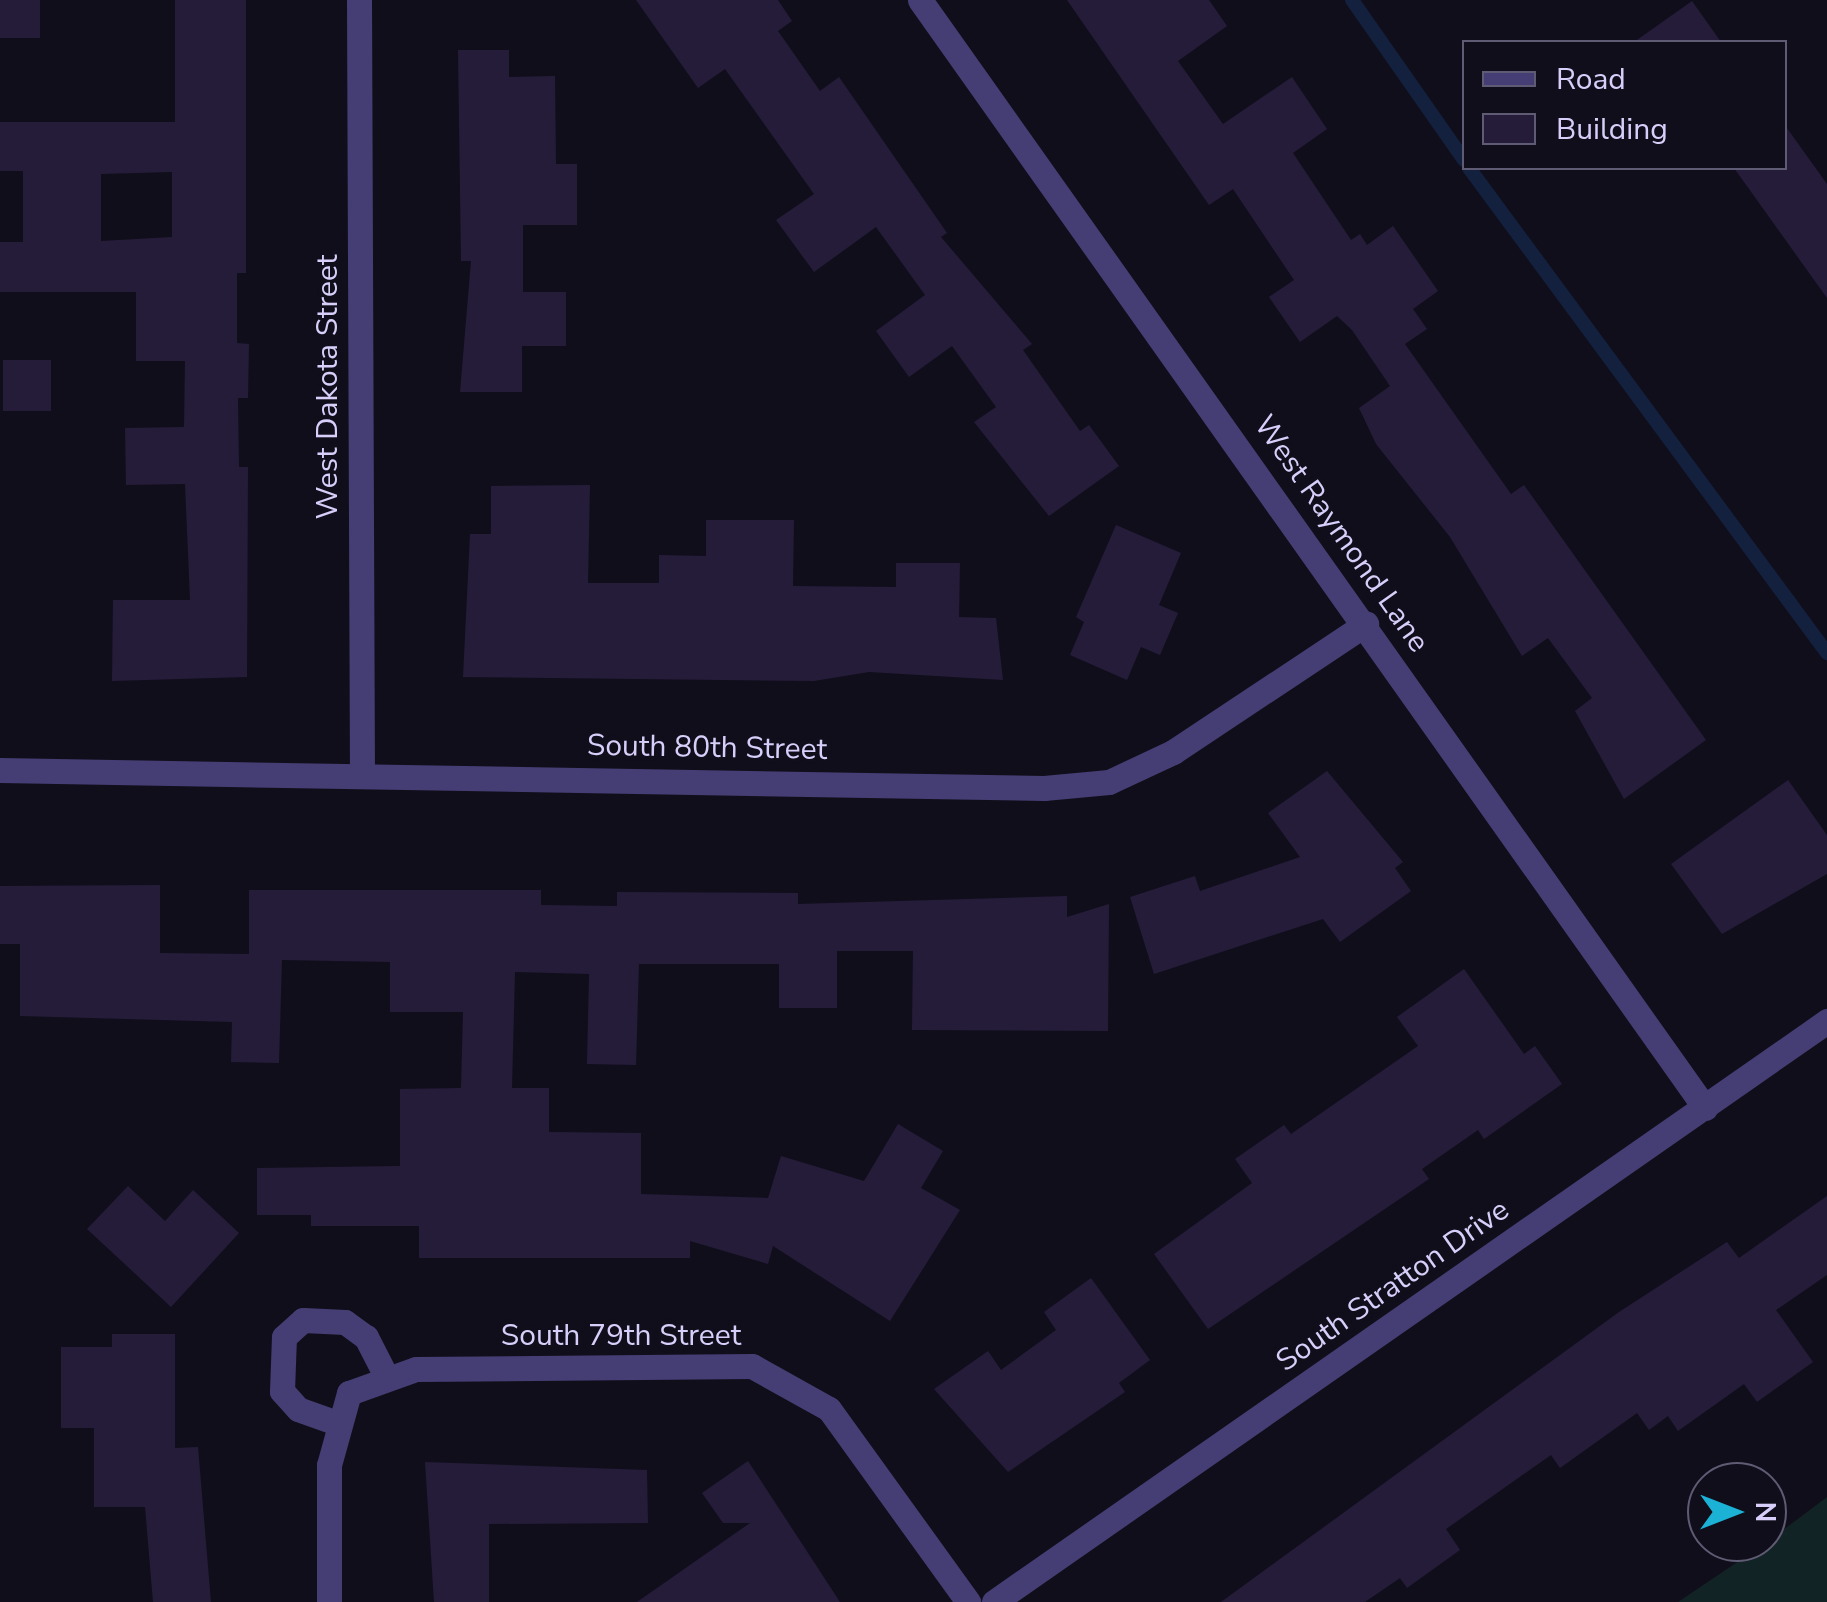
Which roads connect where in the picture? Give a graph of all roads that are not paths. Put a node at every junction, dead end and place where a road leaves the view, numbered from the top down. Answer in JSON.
{"nodes":[{"id":1,"x":358,"y":0,"type":"edge"},
{"id":2,"x":920,"y":0,"type":"edge"},
{"id":3,"x":1366,"y":624,"type":"junction"},
{"id":4,"x":0,"y":770,"type":"edge"},
{"id":5,"x":362,"y":773,"type":"junction"},
{"id":6,"x":1827,"y":1021,"type":"edge"},
{"id":7,"x":1705,"y":1108,"type":"junction"},
{"id":8,"x":386,"y":1376,"type":"junction"},
{"id":9,"x":337,"y":1423,"type":"junction"},
{"id":10,"x":330,"y":1602,"type":"edge"},
{"id":11,"x":968,"y":1602,"type":"edge"},
{"id":12,"x":994,"y":1602,"type":"edge"}],
"edges":[{"from":1,"to":5,"type":"street","name":"West Dakota Street"},
{"from":2,"to":3,"type":"street","name":"West Raymond Lane"},
{"from":3,"to":5,"type":"street","name":"South 80th Street"},
{"from":3,"to":7,"type":"street","name":"West Raymond Lane"},
{"from":4,"to":5,"type":"street","name":"South 80th Street"},
{"from":6,"to":7,"type":"street","name":"South Stratton Drive"},
{"from":7,"to":12,"type":"street","name":"South Stratton Drive"},
{"from":8,"to":9,"type":"street","name":"South 79th Street"},
{"from":8,"to":9,"type":"street"},
{"from":8,"to":11,"type":"street","name":"South 79th Street"},
{"from":9,"to":10,"type":"street"}]}
